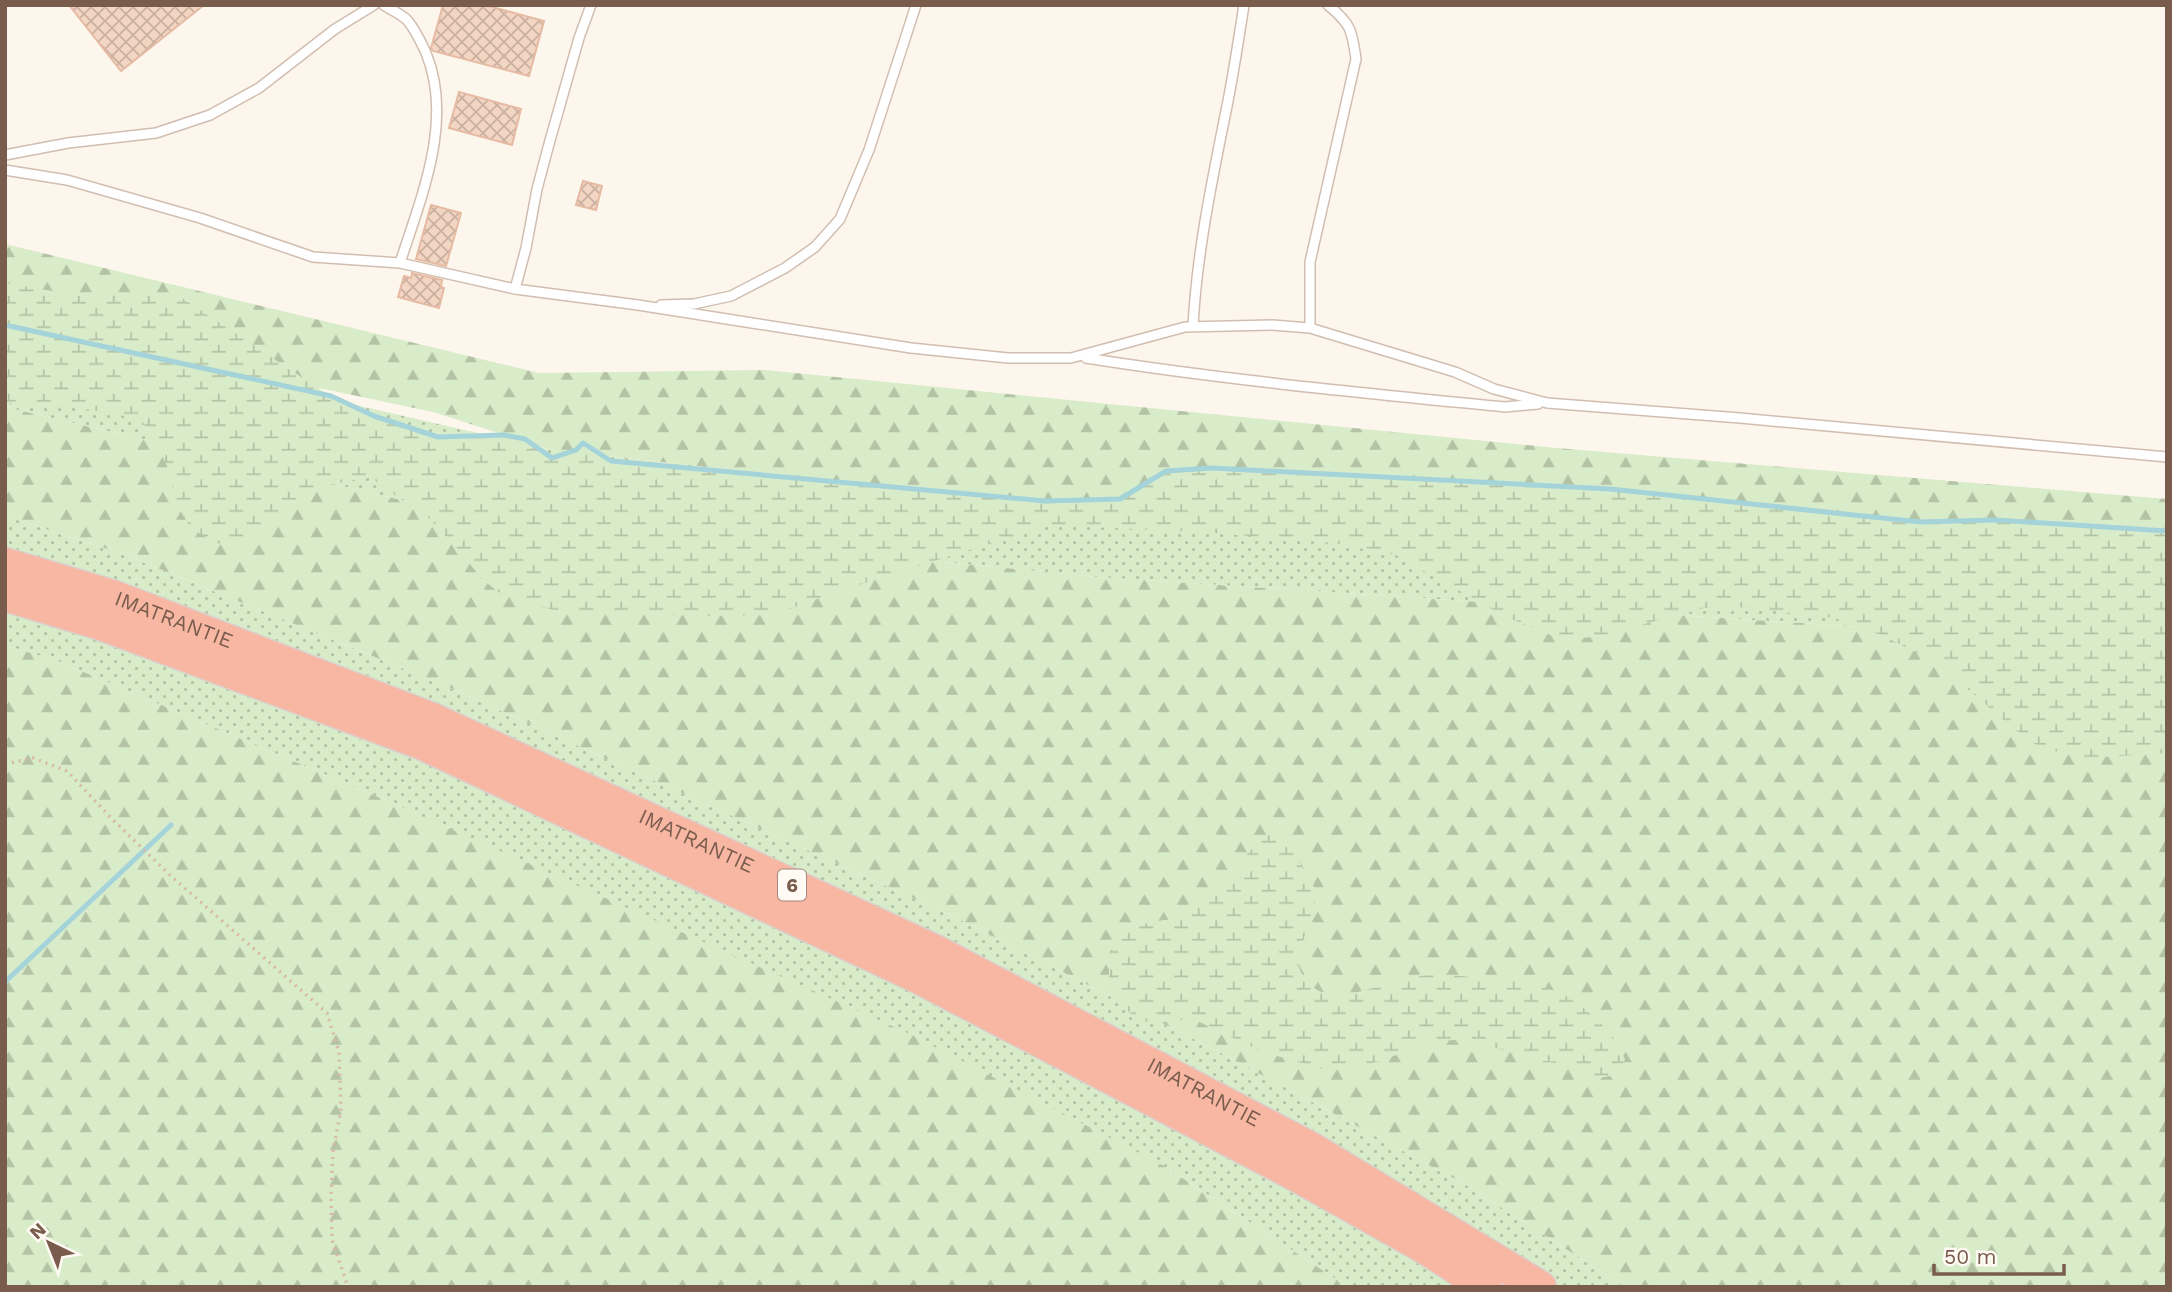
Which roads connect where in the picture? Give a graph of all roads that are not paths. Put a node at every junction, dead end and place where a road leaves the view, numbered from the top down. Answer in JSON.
{"nodes":[{"id":1,"x":374,"y":5,"type":"edge"},
{"id":2,"x":384,"y":5,"type":"edge"},
{"id":3,"x":591,"y":5,"type":"edge"},
{"id":4,"x":916,"y":5,"type":"edge"},
{"id":5,"x":1244,"y":5,"type":"edge"},
{"id":6,"x":1328,"y":5,"type":"edge"},
{"id":7,"x":5,"y":155,"type":"edge"},
{"id":8,"x":5,"y":170,"type":"edge"},
{"id":9,"x":400,"y":263,"type":"junction"},
{"id":10,"x":514,"y":289,"type":"junction"},
{"id":11,"x":638,"y":306,"type":"junction"},
{"id":12,"x":1193,"y":326,"type":"junction"},
{"id":13,"x":1310,"y":328,"type":"junction"},
{"id":14,"x":1081,"y":357,"type":"junction"},
{"id":15,"x":1547,"y":403,"type":"junction"},
{"id":16,"x":2167,"y":457,"type":"edge"},
{"id":17,"x":5,"y":564,"type":"edge"},
{"id":18,"x":5,"y":595,"type":"edge"},
{"id":19,"x":1486,"y":1287,"type":"edge"},
{"id":20,"x":1540,"y":1287,"type":"edge"}],
"edges":[{"from":1,"to":7,"type":"lane"},
{"from":2,"to":9,"type":"lane"},
{"from":3,"to":10,"type":"lane"},
{"from":4,"to":11,"type":"lane"},
{"from":5,"to":12,"type":"lane"},
{"from":6,"to":13,"type":"lane"},
{"from":8,"to":9,"type":"lane"},
{"from":9,"to":10,"type":"lane"},
{"from":10,"to":11,"type":"lane"},
{"from":11,"to":14,"type":"lane"},
{"from":12,"to":13,"type":"lane"},
{"from":12,"to":14,"type":"lane"},
{"from":13,"to":15,"type":"lane"},
{"from":14,"to":15,"type":"lane"},
{"from":15,"to":16,"type":"lane"},
{"from":17,"to":20,"type":"highway","name":"IMATRANTIE","number":"6"},
{"from":18,"to":19,"type":"highway","name":"IMATRANTIE","number":"6"}]}
